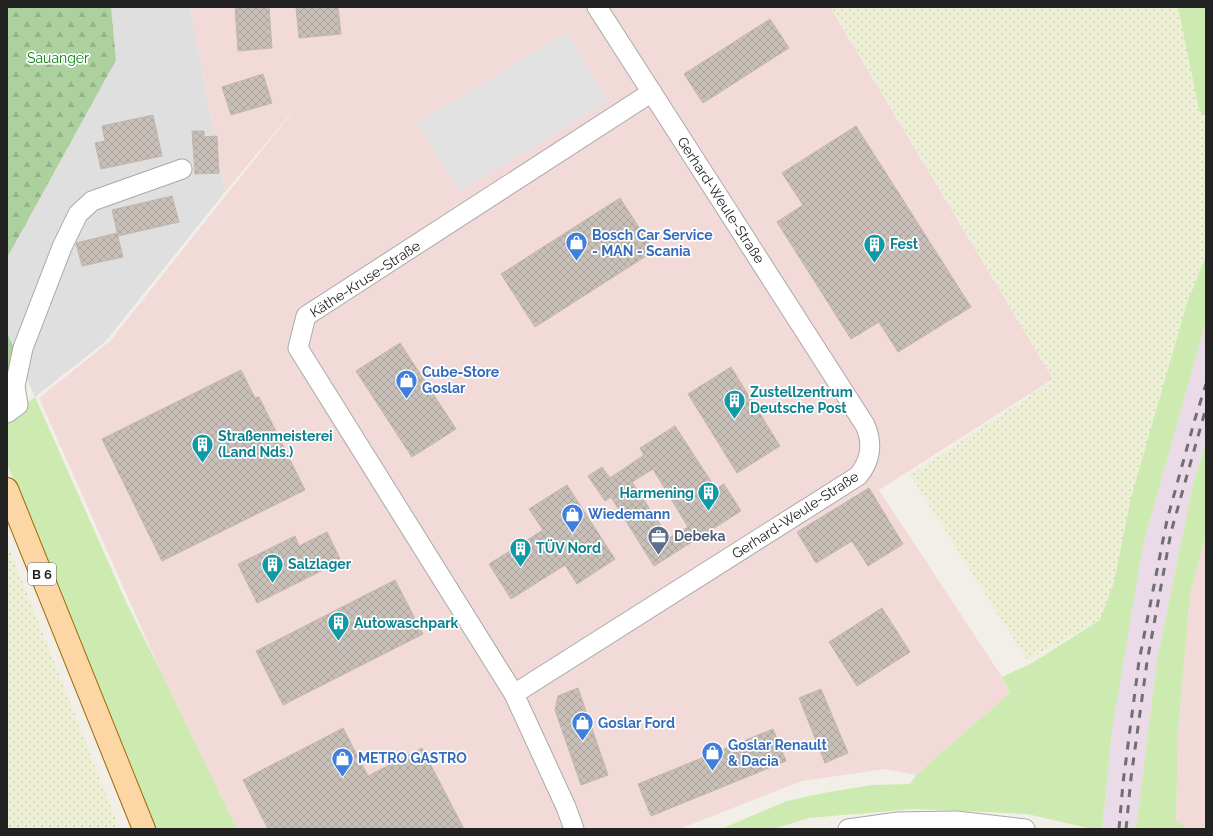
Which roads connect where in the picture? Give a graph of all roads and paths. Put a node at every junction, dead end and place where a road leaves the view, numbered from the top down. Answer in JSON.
{"nodes":[{"id":1,"x":598,"y":7,"type":"edge"},
{"id":2,"x":652,"y":92,"type":"junction"},
{"id":3,"x":182,"y":169,"type":"dead end"},
{"id":4,"x":7,"y":413,"type":"edge"},
{"id":5,"x":7,"y":489,"type":"edge"},
{"id":6,"x":514,"y":694,"type":"junction"},
{"id":7,"x":144,"y":829,"type":"edge"},
{"id":8,"x":574,"y":829,"type":"edge"},
{"id":9,"x":848,"y":829,"type":"edge"},
{"id":10,"x":1025,"y":829,"type":"edge"}],
"edges":[{"from":1,"to":2,"type":"street","name":"Gerhard-Weule-Straße"},
{"from":2,"to":6,"type":"street","name":"Käthe-Kruse-Straße"},
{"from":2,"to":6,"type":"street","name":"Gerhard-Weule-Straße"},
{"from":3,"to":4,"type":"street"},
{"from":5,"to":7,"type":"main road","number":"B 6"},
{"from":6,"to":8,"type":"street"},
{"from":9,"to":10,"type":"street"}]}
